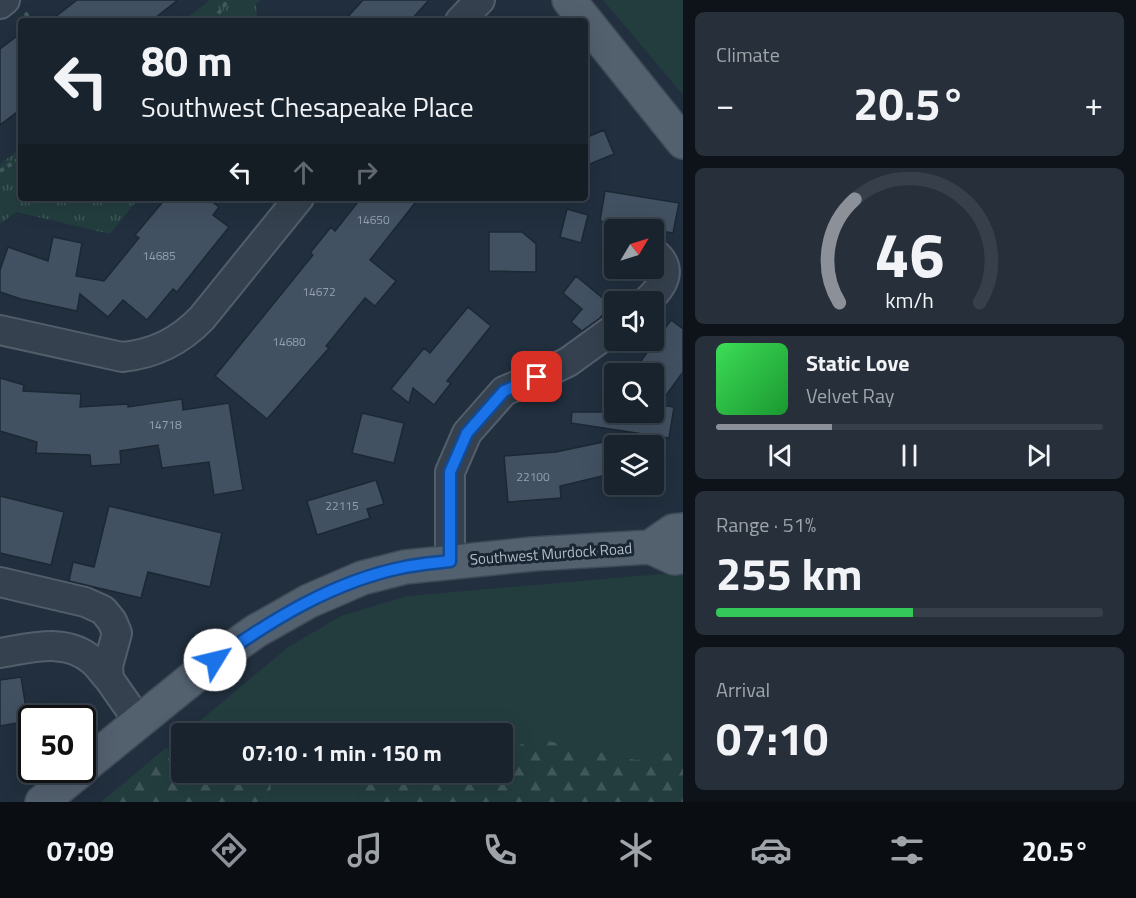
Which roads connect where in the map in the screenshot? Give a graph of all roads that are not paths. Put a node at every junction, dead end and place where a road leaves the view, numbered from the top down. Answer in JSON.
{"nodes":[{"id":1,"x":6,"y":0,"type":"edge"},
{"id":2,"x":480,"y":0,"type":"edge"},
{"id":3,"x":569,"y":0,"type":"edge"},
{"id":4,"x":0,"y":4,"type":"edge"},
{"id":5,"x":463,"y":18,"type":"edge"},
{"id":6,"x":583,"y":18,"type":"edge"},
{"id":7,"x":588,"y":24,"type":"edge"},
{"id":8,"x":683,"y":142,"type":"edge"},
{"id":9,"x":297,"y":201,"type":"edge"},
{"id":10,"x":0,"y":330,"type":"edge"},
{"id":11,"x":604,"y":336,"type":"edge"},
{"id":12,"x":683,"y":530,"type":"edge"},
{"id":13,"x":650,"y":547,"type":"junction"},
{"id":14,"x":683,"y":557,"type":"edge"},
{"id":15,"x":450,"y":561,"type":"junction"},
{"id":16,"x":0,"y":582,"type":"edge"},
{"id":17,"x":0,"y":653,"type":"edge"},
{"id":18,"x":108,"y":680,"type":"junction"},
{"id":19,"x":139,"y":722,"type":"junction"},
{"id":20,"x":96,"y":757,"type":"edge"},
{"id":21,"x":65,"y":783,"type":"edge"},
{"id":22,"x":42,"y":802,"type":"edge"}],
"edges":[{"from":1,"to":4,"type":"street"},
{"from":2,"to":5,"type":"street"},
{"from":3,"to":6,"type":"main road"},
{"from":7,"to":8,"type":"main road"},
{"from":9,"to":10,"type":"street"},
{"from":11,"to":15,"type":"street"},
{"from":12,"to":13,"type":"main road","name":"Southwest Murdock Road"},
{"from":13,"to":14,"type":"main road","name":"Southwest Murdock Road"},
{"from":13,"to":15,"type":"main road","name":"Southwest Murdock Road"},
{"from":15,"to":19,"type":"main road","name":"Southwest Murdock Road"},
{"from":16,"to":18,"type":"street"},
{"from":17,"to":18,"type":"street"},
{"from":18,"to":19,"type":"street"},
{"from":19,"to":20,"type":"main road","name":"Southwest Murdock Road"},
{"from":21,"to":22,"type":"main road","name":"Southwest Murdock Road"}]}
